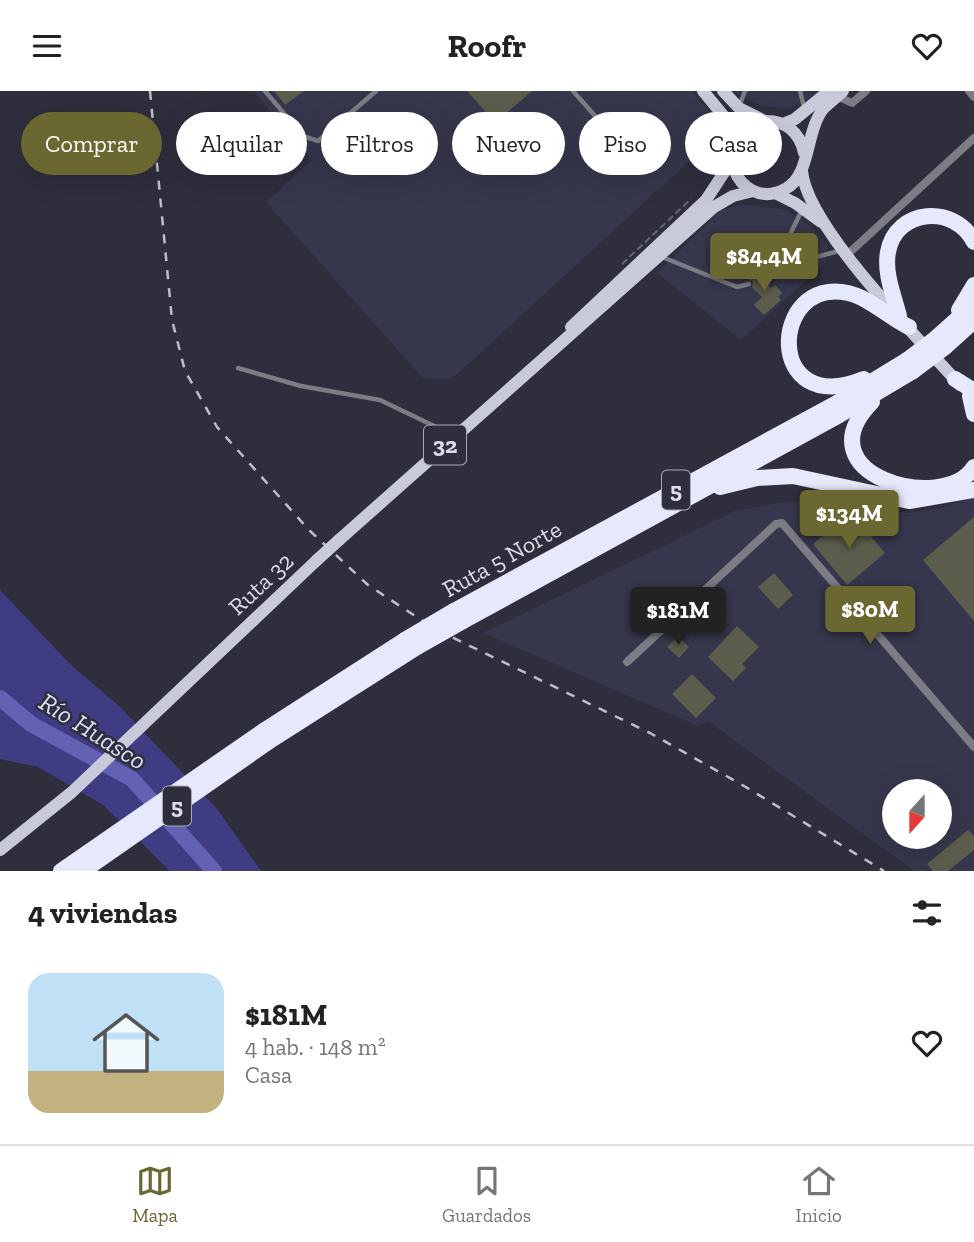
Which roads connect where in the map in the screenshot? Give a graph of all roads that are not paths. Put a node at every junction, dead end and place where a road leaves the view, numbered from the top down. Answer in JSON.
{"nodes":[{"id":1,"x":265,"y":91,"type":"edge"},
{"id":2,"x":376,"y":91,"type":"edge"},
{"id":3,"x":573,"y":91,"type":"edge"},
{"id":4,"x":703,"y":91,"type":"edge"},
{"id":5,"x":723,"y":91,"type":"edge"},
{"id":6,"x":745,"y":91,"type":"edge"},
{"id":7,"x":800,"y":91,"type":"edge"},
{"id":8,"x":866,"y":91,"type":"edge"},
{"id":9,"x":969,"y":91,"type":"edge"},
{"id":10,"x":837,"y":92,"type":"edge"},
{"id":11,"x":974,"y":97,"type":"edge"},
{"id":12,"x":738,"y":108,"type":"junction"},
{"id":13,"x":592,"y":112,"type":"edge"},
{"id":14,"x":720,"y":112,"type":"edge"},
{"id":15,"x":746,"y":112,"type":"edge"},
{"id":16,"x":803,"y":113,"type":"junction"},
{"id":17,"x":783,"y":124,"type":"joint"},
{"id":18,"x":974,"y":138,"type":"edge"},
{"id":19,"x":804,"y":153,"type":"junction"},
{"id":20,"x":802,"y":171,"type":"junction"},
{"id":21,"x":723,"y":175,"type":"edge"},
{"id":22,"x":736,"y":175,"type":"edge"},
{"id":23,"x":753,"y":191,"type":"junction"},
{"id":24,"x":775,"y":193,"type":"junction"},
{"id":25,"x":803,"y":208,"type":"junction"},
{"id":26,"x":829,"y":229,"type":"junction"},
{"id":27,"x":974,"y":242,"type":"edge"},
{"id":28,"x":846,"y":252,"type":"junction"},
{"id":29,"x":657,"y":253,"type":"junction"},
{"id":30,"x":779,"y":257,"type":"junction"},
{"id":31,"x":771,"y":264,"type":"junction"},
{"id":32,"x":759,"y":275,"type":"dead end"},
{"id":33,"x":716,"y":278,"type":"junction"},
{"id":34,"x":749,"y":284,"type":"dead end"},
{"id":35,"x":974,"y":285,"type":"edge"},
{"id":36,"x":974,"y":304,"type":"edge"},
{"id":37,"x":904,"y":322,"type":"junction"},
{"id":38,"x":971,"y":325,"type":"edge"},
{"id":39,"x":943,"y":338,"type":"junction"},
{"id":40,"x":905,"y":366,"type":"junction"},
{"id":41,"x":238,"y":368,"type":"dead end"},
{"id":42,"x":955,"y":379,"type":"joint"},
{"id":43,"x":890,"y":386,"type":"junction"},
{"id":44,"x":973,"y":396,"type":"edge"},
{"id":45,"x":974,"y":414,"type":"edge"},
{"id":46,"x":455,"y":436,"type":"junction"},
{"id":47,"x":974,"y":467,"type":"edge"},
{"id":48,"x":974,"y":490,"type":"edge"},
{"id":49,"x":672,"y":505,"type":"junction"},
{"id":50,"x":458,"y":616,"type":"junction"},
{"id":51,"x":627,"y":661,"type":"dead end"},
{"id":52,"x":267,"y":736,"type":"junction"},
{"id":53,"x":974,"y":747,"type":"edge"},
{"id":54,"x":0,"y":850,"type":"edge"},
{"id":55,"x":61,"y":871,"type":"edge"},
{"id":56,"x":83,"y":871,"type":"edge"}],
"edges":[{"from":1,"to":2,"type":"lane"},
{"from":3,"to":13,"type":"lane"},
{"from":4,"to":14,"type":"main road"},
{"from":5,"to":12,"type":"main road"},
{"from":6,"to":12,"type":"lane"},
{"from":7,"to":16,"type":"lane"},
{"from":8,"to":10,"type":"street"},
{"from":9,"to":11,"type":"street"},
{"from":10,"to":16,"type":"main road"},
{"from":10,"to":19,"type":"main road"},
{"from":12,"to":15,"type":"main road"},
{"from":16,"to":17,"type":"main road"},
{"from":17,"to":19,"type":"main road"},
{"from":18,"to":28,"type":"street"},
{"from":19,"to":20,"type":"main road"},
{"from":20,"to":24,"type":"main road"},
{"from":20,"to":26,"type":"main road"},
{"from":21,"to":29,"type":"main road","name":"Ruta 32","number":"32"},
{"from":22,"to":23,"type":"main road"},
{"from":23,"to":24,"type":"main road","number":"32"},
{"from":23,"to":29,"type":"main road","name":"Ruta 32","number":"32"},
{"from":24,"to":25,"type":"main road"},
{"from":25,"to":26,"type":"main road"},
{"from":25,"to":30,"type":"lane"},
{"from":26,"to":28,"type":"main road"},
{"from":27,"to":37,"type":"highway"},
{"from":28,"to":30,"type":"lane"},
{"from":28,"to":37,"type":"main road"},
{"from":29,"to":33,"type":"lane"},
{"from":29,"to":46,"type":"main road","name":"Ruta 32","number":"32"},
{"from":30,"to":31,"type":"lane"},
{"from":31,"to":32,"type":"lane"},
{"from":31,"to":33,"type":"lane"},
{"from":33,"to":34,"type":"lane"},
{"from":35,"to":39,"type":"highway"},
{"from":36,"to":39,"type":"highway","name":"Ruta 5 Norte","number":"5"},
{"from":37,"to":40,"type":"highway"},
{"from":37,"to":42,"type":"main road"},
{"from":38,"to":39,"type":"highway","name":"Ruta 5 Norte","number":"5"},
{"from":39,"to":40,"type":"highway","name":"Ruta 5 Norte","number":"5","bridge":true},
{"from":40,"to":43,"type":"highway","name":"Ruta 5 Norte","number":"5"},
{"from":40,"to":50,"type":"highway","name":"Ruta 5 Norte","number":"5"},
{"from":41,"to":46,"type":"lane"},
{"from":42,"to":44,"type":"highway"},
{"from":43,"to":47,"type":"highway"},
{"from":43,"to":49,"type":"highway","name":"Ruta 5 Norte","number":"5"},
{"from":44,"to":45,"type":"highway"},
{"from":46,"to":54,"type":"main road","name":"Ruta 32","number":"32","bridge":true},
{"from":48,"to":49,"type":"highway"},
{"from":49,"to":50,"type":"highway","name":"Ruta 5 Norte","number":"5"},
{"from":50,"to":52,"type":"highway","name":"Ruta 5 Norte","number":"5","bridge":true},
{"from":51,"to":53,"type":"street"},
{"from":52,"to":55,"type":"highway","name":"Ruta 5 Norte","number":"5"},
{"from":52,"to":56,"type":"highway","name":"Ruta 5 Norte","number":"5"}]}
